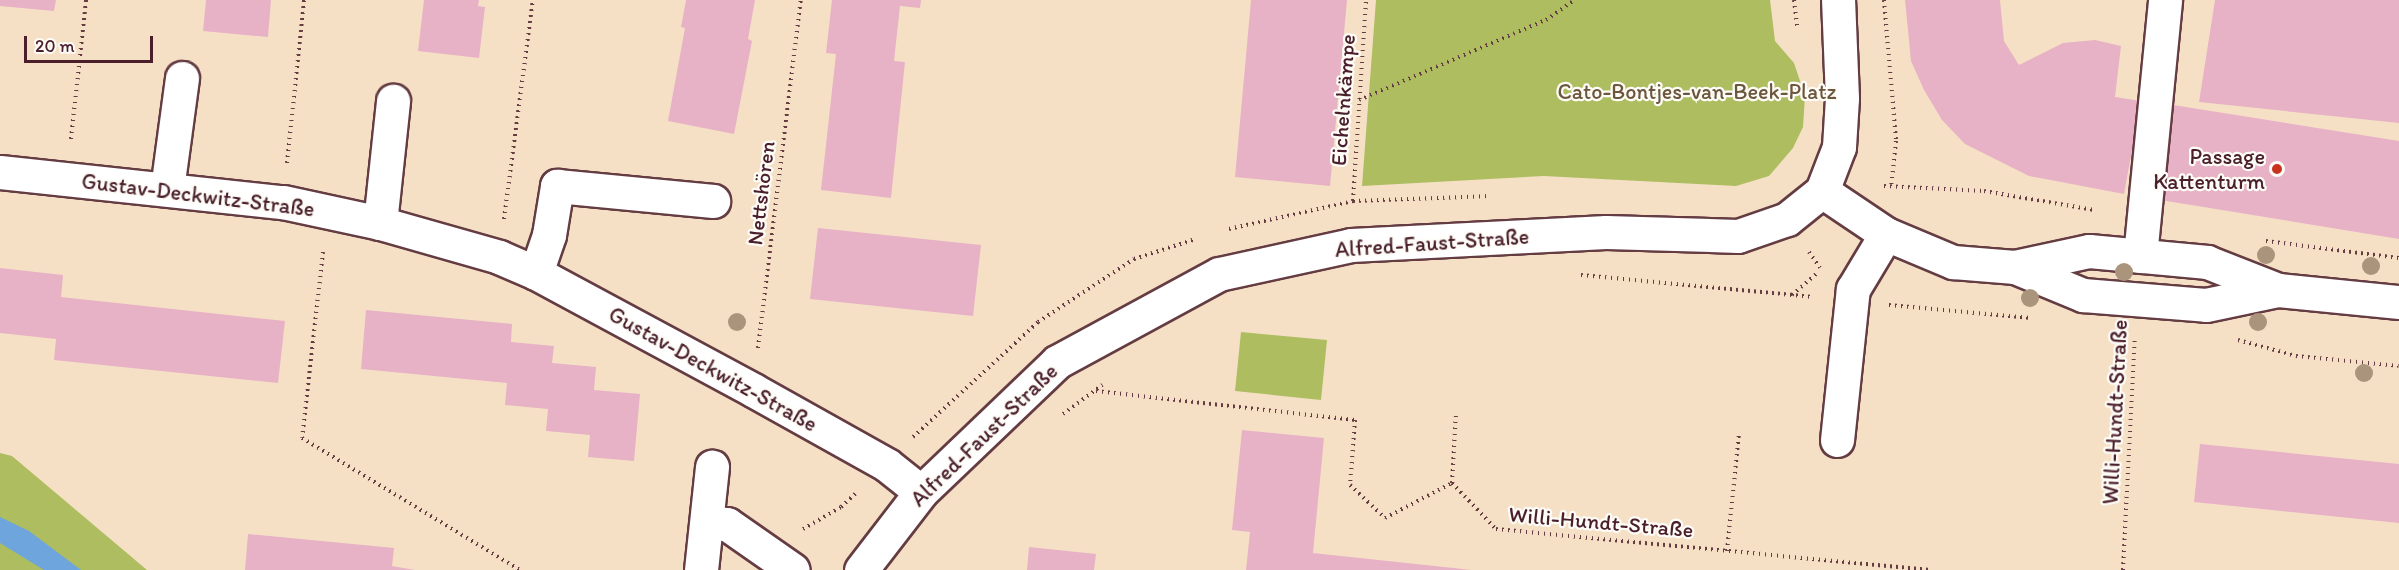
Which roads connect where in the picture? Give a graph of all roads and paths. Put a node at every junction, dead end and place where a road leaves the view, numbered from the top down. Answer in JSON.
{"nodes":[{"id":1,"x":86,"y":0,"type":"edge"},
{"id":2,"x":304,"y":0,"type":"edge"},
{"id":3,"x":533,"y":0,"type":"edge"},
{"id":4,"x":801,"y":0,"type":"edge"},
{"id":5,"x":1366,"y":0,"type":"edge"},
{"id":6,"x":1575,"y":0,"type":"edge"},
{"id":7,"x":1794,"y":0,"type":"edge"},
{"id":8,"x":1838,"y":0,"type":"edge"},
{"id":9,"x":2164,"y":0,"type":"edge"},
{"id":10,"x":1797,"y":29,"type":"dead end"},
{"id":11,"x":182,"y":78,"type":"dead end"},
{"id":12,"x":1359,"y":100,"type":"junction"},
{"id":13,"x":393,"y":101,"type":"dead end"},
{"id":14,"x":0,"y":172,"type":"edge"},
{"id":15,"x":67,"y":179,"type":"junction"},
{"id":16,"x":167,"y":189,"type":"junction"},
{"id":17,"x":1822,"y":191,"type":"junction"},
{"id":18,"x":713,"y":201,"type":"dead end"},
{"id":19,"x":1353,"y":201,"type":"dead end"},
{"id":20,"x":283,"y":202,"type":"junction"},
{"id":21,"x":327,"y":212,"type":"junction"},
{"id":22,"x":380,"y":223,"type":"junction"},
{"id":23,"x":1886,"y":234,"type":"junction"},
{"id":24,"x":2140,"y":256,"type":"junction"},
{"id":25,"x":499,"y":257,"type":"junction"},
{"id":26,"x":2015,"y":267,"type":"junction"},
{"id":27,"x":537,"y":273,"type":"junction"},
{"id":28,"x":1574,"y":274,"type":"dead end"},
{"id":29,"x":2278,"y":290,"type":"junction"},
{"id":30,"x":1791,"y":295,"type":"dead end"},
{"id":31,"x":2137,"y":299,"type":"junction"},
{"id":32,"x":2399,"y":302,"type":"edge"},
{"id":33,"x":1109,"y":379,"type":"dead end"},
{"id":34,"x":753,"y":390,"type":"junction"},
{"id":35,"x":1095,"y":391,"type":"junction"},
{"id":36,"x":1456,"y":413,"type":"dead end"},
{"id":37,"x":1056,"y":419,"type":"dead end"},
{"id":38,"x":1739,"y":433,"type":"dead end"},
{"id":39,"x":1837,"y":440,"type":"dead end"},
{"id":40,"x":712,"y":467,"type":"dead end"},
{"id":41,"x":1452,"y":483,"type":"junction"},
{"id":42,"x":921,"y":492,"type":"junction"},
{"id":43,"x":707,"y":522,"type":"junction"},
{"id":44,"x":1727,"y":551,"type":"junction"},
{"id":45,"x":520,"y":570,"type":"edge"},
{"id":46,"x":701,"y":570,"type":"edge"},
{"id":47,"x":793,"y":570,"type":"edge"},
{"id":48,"x":861,"y":570,"type":"edge"},
{"id":49,"x":1928,"y":570,"type":"edge"},
{"id":50,"x":2123,"y":570,"type":"edge"}],
"edges":[{"from":1,"to":15,"type":"path"},
{"from":2,"to":20,"type":"path"},
{"from":3,"to":25,"type":"path"},
{"from":4,"to":34,"type":"path","name":"Nettshören"},
{"from":5,"to":12,"type":"path","name":"Eichelnkämpe"},
{"from":6,"to":12,"type":"path"},
{"from":7,"to":10,"type":"path"},
{"from":8,"to":17,"type":"street"},
{"from":9,"to":24,"type":"street"},
{"from":11,"to":16,"type":"street"},
{"from":12,"to":19,"type":"path","name":"Eichelnkämpe"},
{"from":13,"to":22,"type":"street"},
{"from":14,"to":15,"type":"street","name":"Gustav-Deckwitz-Straße"},
{"from":15,"to":16,"type":"street","name":"Gustav-Deckwitz-Straße"},
{"from":16,"to":20,"type":"street","name":"Gustav-Deckwitz-Straße"},
{"from":17,"to":23,"type":"street"},
{"from":17,"to":42,"type":"street","name":"Alfred-Faust-Straße"},
{"from":18,"to":27,"type":"street"},
{"from":20,"to":21,"type":"street","name":"Gustav-Deckwitz-Straße"},
{"from":21,"to":22,"type":"street","name":"Gustav-Deckwitz-Straße"},
{"from":21,"to":45,"type":"path"},
{"from":22,"to":25,"type":"street","name":"Gustav-Deckwitz-Straße"},
{"from":23,"to":26,"type":"street"},
{"from":23,"to":39,"type":"street"},
{"from":24,"to":26,"type":"street"},
{"from":24,"to":29,"type":"street"},
{"from":25,"to":27,"type":"street","name":"Gustav-Deckwitz-Straße"},
{"from":26,"to":31,"type":"street"},
{"from":27,"to":34,"type":"street","name":"Gustav-Deckwitz-Straße"},
{"from":28,"to":30,"type":"path"},
{"from":29,"to":31,"type":"street"},
{"from":29,"to":32,"type":"street"},
{"from":31,"to":50,"type":"path","name":"Willi-Hundt-Straße"},
{"from":33,"to":35,"type":"path"},
{"from":34,"to":42,"type":"street","name":"Gustav-Deckwitz-Straße"},
{"from":35,"to":37,"type":"path"},
{"from":35,"to":41,"type":"path"},
{"from":36,"to":41,"type":"path"},
{"from":38,"to":44,"type":"path"},
{"from":40,"to":43,"type":"street"},
{"from":41,"to":44,"type":"path","name":"Willi-Hundt-Straße"},
{"from":42,"to":48,"type":"street","name":"Alfred-Faust-Straße"},
{"from":43,"to":46,"type":"street"},
{"from":43,"to":47,"type":"street"},
{"from":44,"to":49,"type":"path","name":"Willi-Hundt-Straße"}]}
